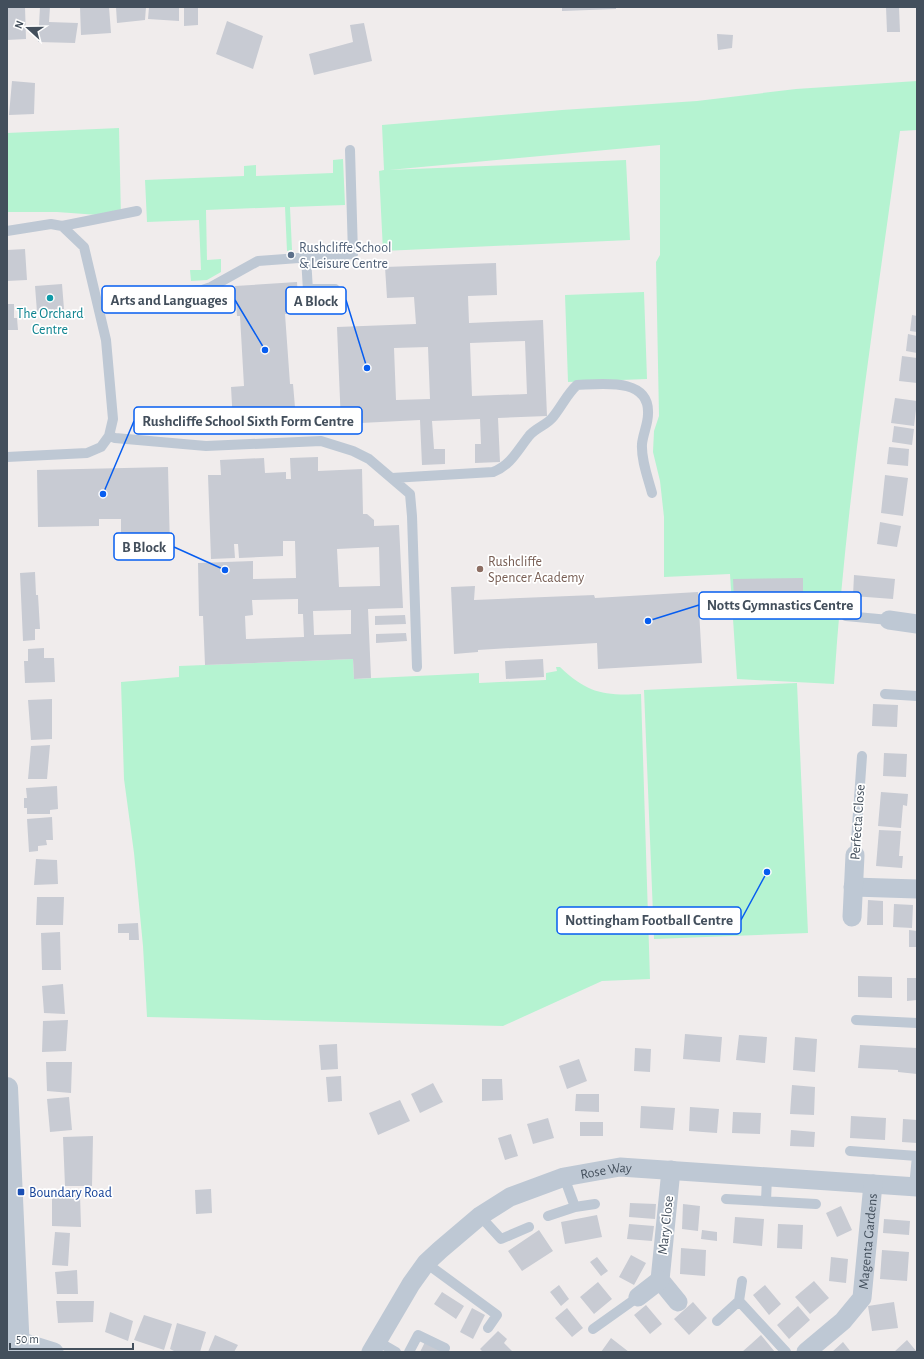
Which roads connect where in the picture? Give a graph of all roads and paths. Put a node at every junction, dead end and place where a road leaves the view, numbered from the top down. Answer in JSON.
{"nodes":[{"id":1,"x":350,"y":150,"type":"dead end"},
{"id":2,"x":137,"y":211,"type":"dead end"},
{"id":3,"x":62,"y":226,"type":"junction"},
{"id":4,"x":7,"y":231,"type":"edge"},
{"id":5,"x":306,"y":257,"type":"junction"},
{"id":6,"x":308,"y":289,"type":"junction"},
{"id":7,"x":335,"y":289,"type":"dead end"},
{"id":8,"x":143,"y":294,"type":"dead end"},
{"id":9,"x":309,"y":308,"type":"dead end"},
{"id":10,"x":109,"y":436,"type":"junction"},
{"id":11,"x":7,"y":457,"type":"edge"},
{"id":12,"x":392,"y":478,"type":"junction"},
{"id":13,"x":652,"y":493,"type":"dead end"},
{"id":14,"x":846,"y":616,"type":"dead end"},
{"id":15,"x":916,"y":618,"type":"edge"},
{"id":16,"x":889,"y":620,"type":"joint"},
{"id":17,"x":417,"y":667,"type":"dead end"},
{"id":18,"x":885,"y":694,"type":"dead end"},
{"id":19,"x":917,"y":696,"type":"edge"},
{"id":20,"x":862,"y":756,"type":"dead end"},
{"id":21,"x":855,"y":855,"type":"joint"},
{"id":22,"x":853,"y":887,"type":"junction"},
{"id":23,"x":917,"y":889,"type":"edge"},
{"id":24,"x":852,"y":917,"type":"dead end"},
{"id":25,"x":856,"y":1020,"type":"dead end"},
{"id":26,"x":917,"y":1023,"type":"edge"},
{"id":27,"x":7,"y":1088,"type":"edge"},
{"id":28,"x":850,"y":1151,"type":"dead end"},
{"id":29,"x":917,"y":1156,"type":"edge"},
{"id":30,"x":672,"y":1170,"type":"junction"},
{"id":31,"x":564,"y":1177,"type":"junction"},
{"id":32,"x":767,"y":1177,"type":"junction"},
{"id":33,"x":873,"y":1184,"type":"junction"},
{"id":34,"x":916,"y":1187,"type":"edge"},
{"id":35,"x":726,"y":1199,"type":"dead end"},
{"id":36,"x":766,"y":1201,"type":"junction"},
{"id":37,"x":595,"y":1204,"type":"dead end"},
{"id":38,"x":816,"y":1204,"type":"dead end"},
{"id":39,"x":575,"y":1207,"type":"junction"},
{"id":40,"x":480,"y":1216,"type":"junction"},
{"id":41,"x":548,"y":1216,"type":"dead end"},
{"id":42,"x":529,"y":1227,"type":"dead end"},
{"id":43,"x":426,"y":1263,"type":"junction"},
{"id":44,"x":660,"y":1280,"type":"junction"},
{"id":45,"x":742,"y":1281,"type":"dead end"},
{"id":46,"x":638,"y":1296,"type":"joint"},
{"id":47,"x":739,"y":1301,"type":"junction"},
{"id":48,"x":678,"y":1302,"type":"dead end"},
{"id":49,"x":716,"y":1321,"type":"dead end"},
{"id":50,"x":488,"y":1328,"type":"dead end"},
{"id":51,"x":593,"y":1330,"type":"dead end"},
{"id":52,"x":15,"y":1343,"type":"edge"},
{"id":53,"x":374,"y":1347,"type":"edge"},
{"id":54,"x":445,"y":1348,"type":"dead end"},
{"id":55,"x":54,"y":1352,"type":"edge"},
{"id":56,"x":396,"y":1352,"type":"edge"},
{"id":57,"x":409,"y":1352,"type":"edge"},
{"id":58,"x":786,"y":1352,"type":"edge"},
{"id":59,"x":806,"y":1352,"type":"edge"}],
"edges":[{"from":1,"to":5,"type":"lane"},
{"from":2,"to":3,"type":"lane"},
{"from":3,"to":4,"type":"lane"},
{"from":3,"to":10,"type":"lane"},
{"from":5,"to":6,"type":"lane"},
{"from":5,"to":8,"type":"lane"},
{"from":6,"to":7,"type":"lane"},
{"from":6,"to":9,"type":"lane"},
{"from":10,"to":11,"type":"lane"},
{"from":10,"to":12,"type":"lane"},
{"from":12,"to":13,"type":"lane"},
{"from":12,"to":17,"type":"lane"},
{"from":14,"to":16,"type":"lane"},
{"from":15,"to":16,"type":"street"},
{"from":18,"to":19,"type":"lane"},
{"from":20,"to":21,"type":"lane","name":"Perfecta Close"},
{"from":21,"to":22,"type":"street","name":"Perfecta Close"},
{"from":22,"to":23,"type":"street"},
{"from":22,"to":24,"type":"street","name":"Perfecta Close"},
{"from":25,"to":26,"type":"lane"},
{"from":27,"to":52,"type":"street"},
{"from":28,"to":29,"type":"lane"},
{"from":29,"to":34,"type":"lane"},
{"from":30,"to":31,"type":"street","name":"Rose Way"},
{"from":30,"to":32,"type":"street","name":"Rose Way"},
{"from":30,"to":44,"type":"street","name":"Mary Close"},
{"from":31,"to":39,"type":"lane"},
{"from":31,"to":40,"type":"street","name":"Rose Way"},
{"from":32,"to":33,"type":"street","name":"Rose Way"},
{"from":32,"to":36,"type":"lane"},
{"from":33,"to":34,"type":"street","name":"Rose Way"},
{"from":33,"to":59,"type":"street","name":"Magenta Gardens"},
{"from":35,"to":36,"type":"lane"},
{"from":36,"to":38,"type":"lane"},
{"from":37,"to":39,"type":"lane"},
{"from":39,"to":41,"type":"lane"},
{"from":40,"to":42,"type":"lane"},
{"from":40,"to":43,"type":"street","name":"Rose Way"},
{"from":43,"to":50,"type":"lane"},
{"from":43,"to":53,"type":"street","name":"Rose Way"},
{"from":44,"to":46,"type":"street"},
{"from":44,"to":48,"type":"street"},
{"from":45,"to":47,"type":"lane"},
{"from":46,"to":51,"type":"lane"},
{"from":47,"to":49,"type":"lane"},
{"from":47,"to":58,"type":"lane"},
{"from":52,"to":55,"type":"street"},
{"from":53,"to":56,"type":"lane"},
{"from":54,"to":57,"type":"lane"}]}
